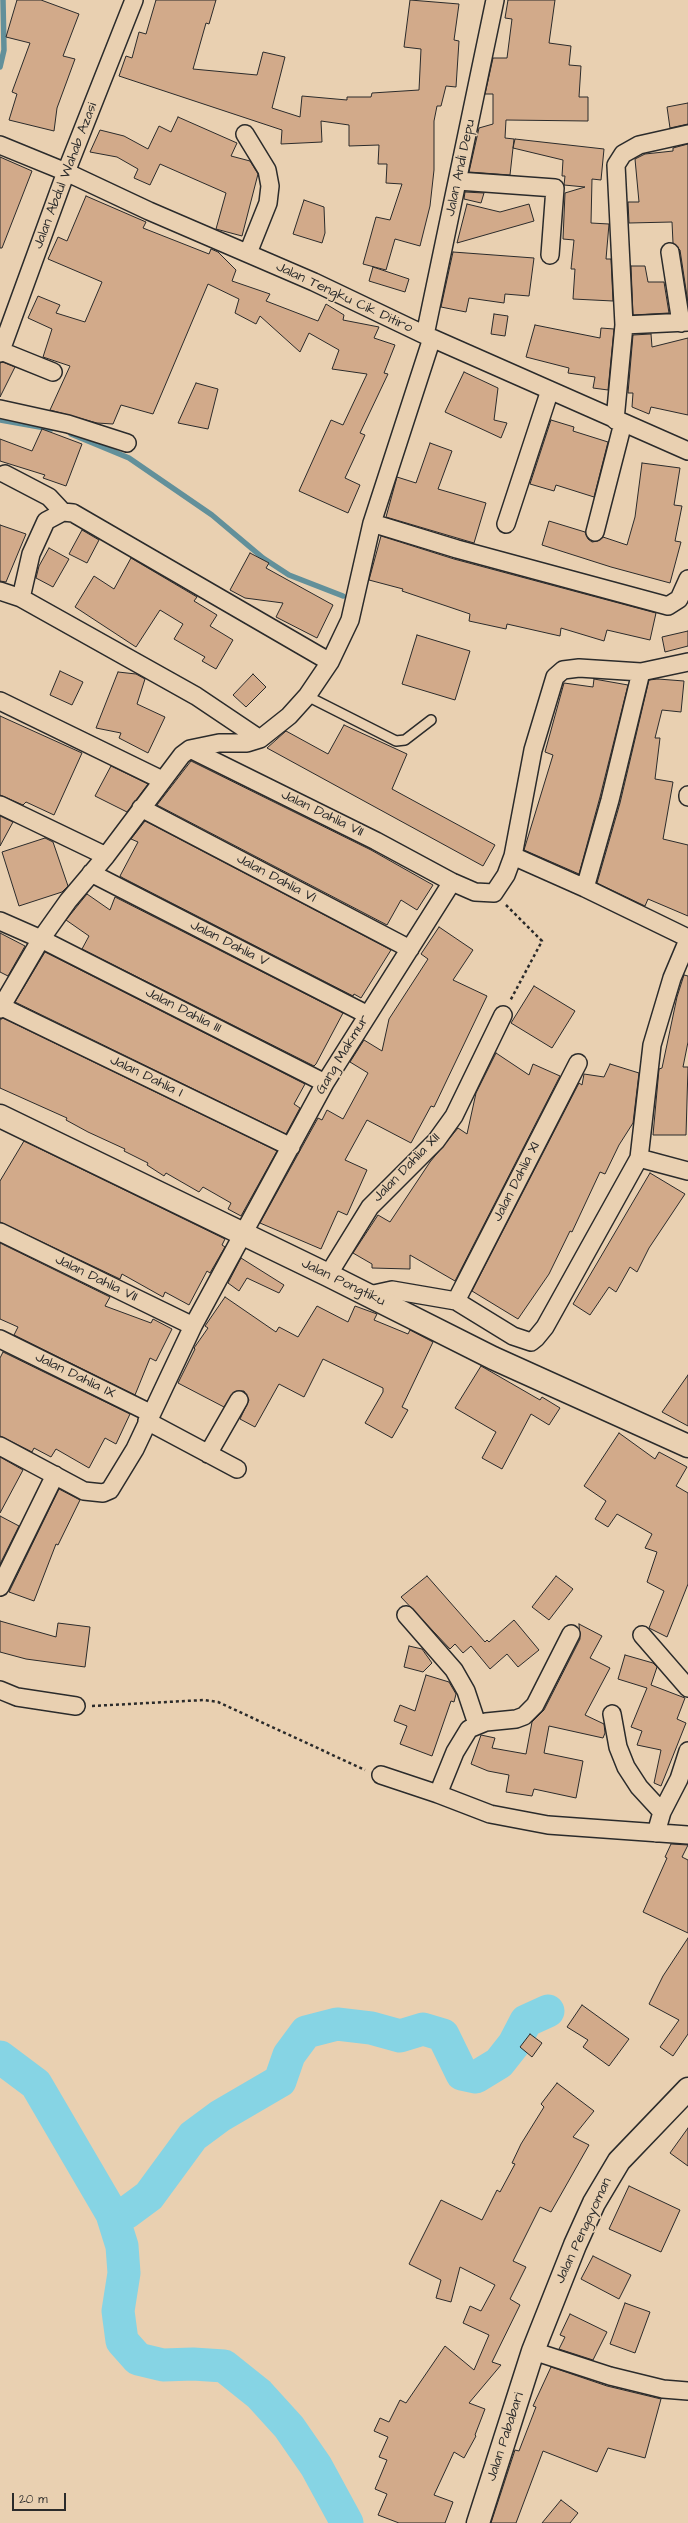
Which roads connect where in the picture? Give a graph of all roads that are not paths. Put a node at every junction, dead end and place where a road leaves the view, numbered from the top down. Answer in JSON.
{"nodes":[{"id":1,"x":134,"y":0,"type":"edge"},
{"id":2,"x":495,"y":0,"type":"edge"},
{"id":3,"x":246,"y":134,"type":"dead end"},
{"id":4,"x":688,"y":134,"type":"edge"},
{"id":5,"x":0,"y":145,"type":"edge"},
{"id":6,"x":66,"y":172,"type":"junction"},
{"id":7,"x":458,"y":181,"type":"junction"},
{"id":8,"x":670,"y":252,"type":"dead end"},
{"id":9,"x":248,"y":253,"type":"junction"},
{"id":10,"x":550,"y":255,"type":"dead end"},
{"id":11,"x":685,"y":322,"type":"edge"},
{"id":12,"x":624,"y":325,"type":"junction"},
{"id":13,"x":428,"y":336,"type":"junction"},
{"id":14,"x":0,"y":352,"type":"edge"},
{"id":15,"x":54,"y":372,"type":"dead end"},
{"id":16,"x":550,"y":390,"type":"junction"},
{"id":17,"x":0,"y":409,"type":"edge"},
{"id":18,"x":619,"y":422,"type":"junction"},
{"id":19,"x":127,"y":443,"type":"dead end"},
{"id":20,"x":688,"y":451,"type":"edge"},
{"id":21,"x":5,"y":474,"type":"dead end"},
{"id":22,"x":63,"y":512,"type":"junction"},
{"id":23,"x":372,"y":523,"type":"junction"},
{"id":24,"x":506,"y":524,"type":"dead end"},
{"id":25,"x":595,"y":532,"type":"dead end"},
{"id":26,"x":688,"y":579,"type":"edge"},
{"id":27,"x":0,"y":591,"type":"edge"},
{"id":28,"x":21,"y":598,"type":"junction"},
{"id":29,"x":330,"y":662,"type":"junction"},
{"id":30,"x":688,"y":662,"type":"edge"},
{"id":31,"x":642,"y":672,"type":"junction"},
{"id":32,"x":307,"y":696,"type":"junction"},
{"id":33,"x":0,"y":701,"type":"edge"},
{"id":34,"x":431,"y":720,"type":"dead end"},
{"id":35,"x":260,"y":740,"type":"junction"},
{"id":36,"x":190,"y":749,"type":"junction"},
{"id":37,"x":162,"y":780,"type":"junction"},
{"id":38,"x":0,"y":805,"type":"edge"},
{"id":39,"x":141,"y":808,"type":"junction"},
{"id":40,"x":106,"y":856,"type":"junction"},
{"id":41,"x":513,"y":856,"type":"junction"},
{"id":42,"x":91,"y":873,"type":"junction"},
{"id":43,"x":452,"y":882,"type":"junction"},
{"id":44,"x":585,"y":888,"type":"junction"},
{"id":45,"x":0,"y":921,"type":"edge"},
{"id":46,"x":41,"y":939,"type":"junction"},
{"id":47,"x":688,"y":939,"type":"edge"},
{"id":48,"x":410,"y":949,"type":"junction"},
{"id":49,"x":1,"y":1008,"type":"edge"},
{"id":50,"x":368,"y":1015,"type":"junction"},
{"id":51,"x":502,"y":1016,"type":"road end"},
{"id":52,"x":578,"y":1063,"type":"dead end"},
{"id":53,"x":325,"y":1083,"type":"junction"},
{"id":54,"x":0,"y":1116,"type":"edge"},
{"id":55,"x":291,"y":1147,"type":"junction"},
{"id":56,"x":639,"y":1158,"type":"junction"},
{"id":57,"x":688,"y":1171,"type":"edge"},
{"id":58,"x":0,"y":1232,"type":"edge"},
{"id":59,"x":243,"y":1234,"type":"junction"},
{"id":60,"x":328,"y":1274,"type":"junction"},
{"id":61,"x":370,"y":1295,"type":"junction"},
{"id":62,"x":456,"y":1301,"type":"junction"},
{"id":63,"x":193,"y":1326,"type":"junction"},
{"id":64,"x":0,"y":1339,"type":"edge"},
{"id":65,"x":239,"y":1400,"type":"dead end"},
{"id":66,"x":148,"y":1417,"type":"junction"},
{"id":67,"x":0,"y":1446,"type":"edge"},
{"id":68,"x":688,"y":1446,"type":"edge"},
{"id":69,"x":208,"y":1454,"type":"junction"},
{"id":70,"x":237,"y":1469,"type":"dead end"},
{"id":71,"x":55,"y":1475,"type":"junction"},
{"id":72,"x":0,"y":1587,"type":"edge"},
{"id":73,"x":406,"y":1615,"type":"dead end"},
{"id":74,"x":571,"y":1634,"type":"dead end"},
{"id":75,"x":642,"y":1634,"type":"dead end"},
{"id":76,"x":688,"y":1688,"type":"edge"},
{"id":77,"x":0,"y":1690,"type":"edge"},
{"id":78,"x":76,"y":1706,"type":"road end"},
{"id":79,"x":612,"y":1714,"type":"dead end"},
{"id":80,"x":477,"y":1724,"type":"junction"},
{"id":81,"x":688,"y":1751,"type":"edge"},
{"id":82,"x":381,"y":1775,"type":"road end"},
{"id":83,"x":438,"y":1794,"type":"junction"},
{"id":84,"x":662,"y":1812,"type":"junction"},
{"id":85,"x":656,"y":1833,"type":"junction"},
{"id":86,"x":688,"y":1836,"type":"edge"},
{"id":87,"x":688,"y":2089,"type":"edge"},
{"id":88,"x":533,"y":2351,"type":"junction"},
{"id":89,"x":688,"y":2391,"type":"edge"},
{"id":90,"x":478,"y":2523,"type":"edge"}],
"edges":[{"from":1,"to":6,"type":"street","name":"Jalan Abdul Wahab Azasi"},
{"from":2,"to":7,"type":"street","name":"Jalan Andi Depu"},
{"from":3,"to":9,"type":"street"},
{"from":4,"to":12,"type":"street"},
{"from":5,"to":6,"type":"street","name":"Jalan Tengku Cik Ditiro"},
{"from":6,"to":9,"type":"street","name":"Jalan Tengku Cik Ditiro"},
{"from":6,"to":14,"type":"street","name":"Jalan Abdul Wahab Azasi"},
{"from":7,"to":10,"type":"street"},
{"from":7,"to":13,"type":"street","name":"Jalan Andi Depu"},
{"from":8,"to":11,"type":"street"},
{"from":9,"to":13,"type":"street","name":"Jalan Tengku Cik Ditiro"},
{"from":11,"to":12,"type":"street"},
{"from":12,"to":18,"type":"street"},
{"from":13,"to":16,"type":"street","name":"Jalan Tengku Cik Ditiro"},
{"from":13,"to":23,"type":"street","name":"Jalan Andi Depu"},
{"from":14,"to":15,"type":"street"},
{"from":16,"to":18,"type":"street","name":"Jalan Tengku Cik Ditiro"},
{"from":16,"to":24,"type":"street"},
{"from":17,"to":19,"type":"street"},
{"from":18,"to":20,"type":"street","name":"Jalan Tengku Cik Ditiro"},
{"from":18,"to":25,"type":"street"},
{"from":21,"to":22,"type":"street"},
{"from":22,"to":28,"type":"street"},
{"from":22,"to":29,"type":"street"},
{"from":23,"to":26,"type":"street"},
{"from":23,"to":29,"type":"street","name":"Jalan Andi Depu"},
{"from":27,"to":28,"type":"street"},
{"from":28,"to":35,"type":"street"},
{"from":29,"to":32,"type":"street","name":"Jalan Andi Depu"},
{"from":30,"to":31,"type":"street"},
{"from":31,"to":41,"type":"street"},
{"from":31,"to":44,"type":"street"},
{"from":32,"to":34,"type":"lane"},
{"from":32,"to":35,"type":"street","name":"Jalan Andi Depu"},
{"from":33,"to":37,"type":"street"},
{"from":35,"to":36,"type":"street"},
{"from":36,"to":37,"type":"street"},
{"from":36,"to":43,"type":"street","name":"Jalan Dahlia VII"},
{"from":37,"to":39,"type":"street"},
{"from":38,"to":40,"type":"street"},
{"from":39,"to":40,"type":"street"},
{"from":39,"to":48,"type":"street","name":"Jalan Dahlia VI"},
{"from":40,"to":42,"type":"street"},
{"from":41,"to":43,"type":"street","name":"Jalan Dahlia VII"},
{"from":41,"to":44,"type":"street"},
{"from":42,"to":46,"type":"street"},
{"from":42,"to":50,"type":"street","name":"Jalan Dahlia V"},
{"from":43,"to":48,"type":"street","name":"Gang Makmur"},
{"from":44,"to":47,"type":"street"},
{"from":45,"to":46,"type":"street","name":"Jalan Dahlia III"},
{"from":46,"to":49,"type":"street"},
{"from":46,"to":53,"type":"street","name":"Jalan Dahlia III"},
{"from":47,"to":56,"type":"street"},
{"from":48,"to":50,"type":"street","name":"Gang Makmur"},
{"from":49,"to":55,"type":"street","name":"Jalan Dahlia I"},
{"from":50,"to":53,"type":"street","name":"Gang Makmur"},
{"from":51,"to":60,"type":"street","name":"Jalan Dahlia XII"},
{"from":52,"to":62,"type":"street","name":"Jalan Dahlia XI"},
{"from":53,"to":55,"type":"street","name":"Gang Makmur"},
{"from":54,"to":59,"type":"street","name":"Jalan Pongtiku"},
{"from":55,"to":59,"type":"street","name":"Gang Makmur"},
{"from":56,"to":57,"type":"street"},
{"from":56,"to":62,"type":"street"},
{"from":58,"to":63,"type":"street","name":"Jalan Dahlia VII"},
{"from":59,"to":60,"type":"street","name":"Jalan Pongtiku"},
{"from":59,"to":63,"type":"street","name":"Gang Makmur"},
{"from":60,"to":61,"type":"street","name":"Jalan Pongtiku"},
{"from":61,"to":62,"type":"street"},
{"from":61,"to":68,"type":"street","name":"Jalan Pongtiku"},
{"from":63,"to":66,"type":"street","name":"Gang Makmur"},
{"from":64,"to":66,"type":"street","name":"Jalan Dahlia IX"},
{"from":65,"to":69,"type":"street"},
{"from":66,"to":69,"type":"street","name":"Jalan Dahlia IX"},
{"from":66,"to":71,"type":"street","name":"Gang Makmur"},
{"from":67,"to":71,"type":"street"},
{"from":69,"to":70,"type":"street","name":"Jalan Dahlia IX"},
{"from":71,"to":72,"type":"street"},
{"from":73,"to":80,"type":"street"},
{"from":74,"to":80,"type":"street"},
{"from":75,"to":76,"type":"street"},
{"from":77,"to":78,"type":"street"},
{"from":79,"to":84,"type":"street"},
{"from":80,"to":83,"type":"street"},
{"from":81,"to":84,"type":"street"},
{"from":82,"to":83,"type":"street"},
{"from":83,"to":85,"type":"street"},
{"from":84,"to":85,"type":"street"},
{"from":85,"to":86,"type":"street"},
{"from":87,"to":88,"type":"street","name":"Jalan Pengayoman"},
{"from":88,"to":89,"type":"street"},
{"from":88,"to":90,"type":"street","name":"Jalan Pababari"}]}
